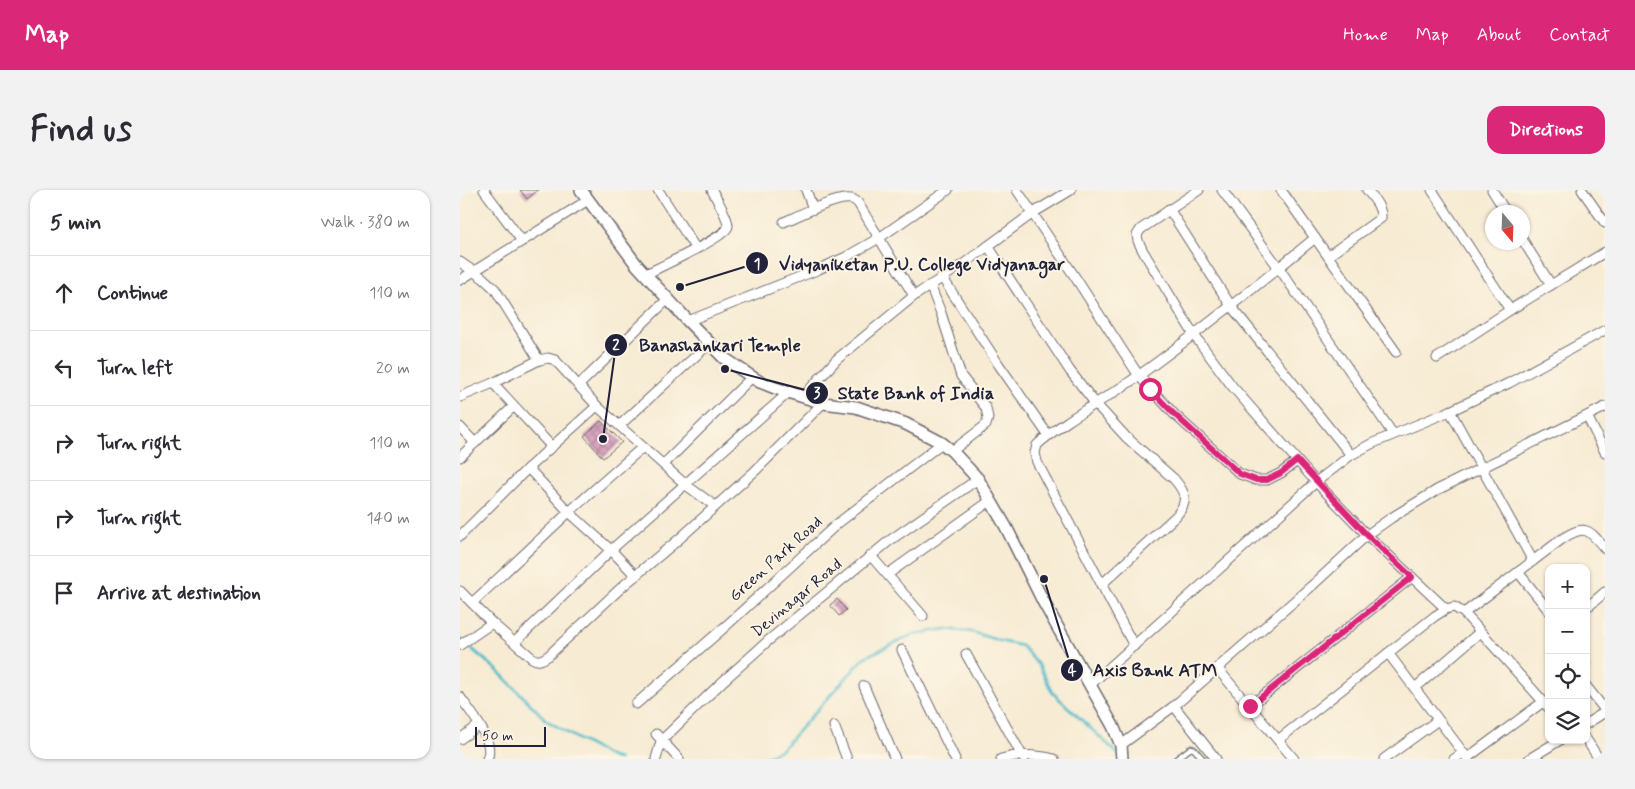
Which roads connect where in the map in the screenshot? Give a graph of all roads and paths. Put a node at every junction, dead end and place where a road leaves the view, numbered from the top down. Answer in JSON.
{"nodes":[{"id":1,"x":484,"y":190,"type":"edge"},
{"id":2,"x":581,"y":190,"type":"edge"},
{"id":3,"x":658,"y":190,"type":"edge"},
{"id":4,"x":712,"y":190,"type":"edge"},
{"id":5,"x":806,"y":190,"type":"edge"},
{"id":6,"x":948,"y":190,"type":"edge"},
{"id":7,"x":1017,"y":190,"type":"edge"},
{"id":8,"x":1071,"y":190,"type":"edge"},
{"id":9,"x":1222,"y":190,"type":"edge"},
{"id":10,"x":1281,"y":190,"type":"edge"},
{"id":11,"x":1367,"y":190,"type":"edge"},
{"id":12,"x":1432,"y":190,"type":"edge"},
{"id":13,"x":1492,"y":190,"type":"edge"},
{"id":14,"x":1582,"y":190,"type":"edge"},
{"id":15,"x":1195,"y":191,"type":"edge"},
{"id":16,"x":588,"y":200,"type":"junction"},
{"id":17,"x":1502,"y":205,"type":"edge"},
{"id":18,"x":813,"y":209,"type":"junction"},
{"id":19,"x":1169,"y":209,"type":"junction"},
{"id":20,"x":1033,"y":213,"type":"junction"},
{"id":21,"x":784,"y":222,"type":"dead end"},
{"id":22,"x":1605,"y":223,"type":"edge"},
{"id":23,"x":879,"y":238,"type":"junction"},
{"id":24,"x":1315,"y":238,"type":"junction"},
{"id":25,"x":522,"y":241,"type":"junction"},
{"id":26,"x":988,"y":246,"type":"junction"},
{"id":27,"x":696,"y":249,"type":"junction"},
{"id":28,"x":1529,"y":250,"type":"edge"},
{"id":29,"x":1605,"y":252,"type":"edge"},
{"id":30,"x":1328,"y":256,"type":"junction"},
{"id":31,"x":460,"y":262,"type":"edge"},
{"id":32,"x":1279,"y":268,"type":"junction"},
{"id":33,"x":474,"y":271,"type":"junction"},
{"id":34,"x":646,"y":274,"type":"junction"},
{"id":35,"x":942,"y":277,"type":"junction"},
{"id":36,"x":460,"y":280,"type":"edge"},
{"id":37,"x":930,"y":285,"type":"junction"},
{"id":38,"x":1551,"y":285,"type":"junction"},
{"id":39,"x":914,"y":296,"type":"junction"},
{"id":40,"x":668,"y":299,"type":"junction"},
{"id":41,"x":1232,"y":306,"type":"junction"},
{"id":42,"x":1510,"y":310,"type":"junction"},
{"id":43,"x":688,"y":321,"type":"junction"},
{"id":44,"x":1605,"y":330,"type":"edge"},
{"id":45,"x":1194,"y":335,"type":"junction"},
{"id":46,"x":710,"y":343,"type":"junction"},
{"id":47,"x":1396,"y":352,"type":"dead end"},
{"id":48,"x":1437,"y":358,"type":"dead end"},
{"id":49,"x":539,"y":360,"type":"junction"},
{"id":50,"x":1138,"y":376,"type":"junction"},
{"id":51,"x":752,"y":377,"type":"junction"},
{"id":52,"x":493,"y":383,"type":"junction"},
{"id":53,"x":579,"y":385,"type":"junction"},
{"id":54,"x":788,"y":392,"type":"junction"},
{"id":55,"x":804,"y":396,"type":"junction"},
{"id":56,"x":460,"y":397,"type":"edge"},
{"id":57,"x":823,"y":403,"type":"junction"},
{"id":58,"x":1095,"y":403,"type":"junction"},
{"id":59,"x":514,"y":406,"type":"junction"},
{"id":60,"x":597,"y":406,"type":"junction"},
{"id":61,"x":1605,"y":407,"type":"edge"},
{"id":62,"x":1450,"y":411,"type":"junction"},
{"id":63,"x":1586,"y":416,"type":"junction"},
{"id":64,"x":620,"y":425,"type":"junction"},
{"id":65,"x":460,"y":427,"type":"edge"},
{"id":66,"x":1394,"y":434,"type":"junction"},
{"id":67,"x":1048,"y":435,"type":"junction"},
{"id":68,"x":475,"y":443,"type":"junction"},
{"id":69,"x":942,"y":443,"type":"junction"},
{"id":70,"x":552,"y":447,"type":"junction"},
{"id":71,"x":643,"y":447,"type":"junction"},
{"id":72,"x":952,"y":450,"type":"junction"},
{"id":73,"x":1605,"y":452,"type":"edge"},
{"id":74,"x":1352,"y":455,"type":"junction"},
{"id":75,"x":460,"y":457,"type":"edge"},
{"id":76,"x":1297,"y":460,"type":"junction"},
{"id":77,"x":664,"y":464,"type":"junction"},
{"id":78,"x":528,"y":468,"type":"junction"},
{"id":79,"x":1482,"y":468,"type":"junction"},
{"id":80,"x":978,"y":479,"type":"junction"},
{"id":81,"x":1316,"y":482,"type":"junction"},
{"id":82,"x":686,"y":485,"type":"junction"},
{"id":83,"x":990,"y":501,"type":"junction"},
{"id":84,"x":715,"y":506,"type":"junction"},
{"id":85,"x":569,"y":512,"type":"junction"},
{"id":86,"x":1367,"y":535,"type":"junction"},
{"id":87,"x":460,"y":536,"type":"edge"},
{"id":88,"x":1605,"y":549,"type":"edge"},
{"id":89,"x":611,"y":550,"type":"junction"},
{"id":90,"x":871,"y":556,"type":"junction"},
{"id":91,"x":1533,"y":561,"type":"junction"},
{"id":92,"x":1518,"y":572,"type":"junction"},
{"id":93,"x":888,"y":574,"type":"junction"},
{"id":94,"x":636,"y":576,"type":"junction"},
{"id":95,"x":1412,"y":577,"type":"junction"},
{"id":96,"x":1101,"y":585,"type":"junction"},
{"id":97,"x":460,"y":592,"type":"edge"},
{"id":98,"x":1605,"y":592,"type":"edge"},
{"id":99,"x":472,"y":603,"type":"junction"},
{"id":100,"x":1590,"y":605,"type":"dead end"},
{"id":101,"x":1446,"y":609,"type":"junction"},
{"id":102,"x":1547,"y":609,"type":"edge"},
{"id":103,"x":1464,"y":613,"type":"junction"},
{"id":104,"x":923,"y":616,"type":"dead end"},
{"id":105,"x":492,"y":623,"type":"junction"},
{"id":106,"x":1480,"y":632,"type":"junction"},
{"id":107,"x":515,"y":642,"type":"junction"},
{"id":108,"x":460,"y":645,"type":"edge"},
{"id":109,"x":1134,"y":646,"type":"junction"},
{"id":110,"x":902,"y":650,"type":"dead end"},
{"id":111,"x":1388,"y":652,"type":"junction"},
{"id":112,"x":966,"y":654,"type":"dead end"},
{"id":113,"x":1217,"y":668,"type":"junction"},
{"id":114,"x":864,"y":686,"type":"dead end"},
{"id":115,"x":1090,"y":686,"type":"junction"},
{"id":116,"x":1415,"y":688,"type":"junction"},
{"id":117,"x":1590,"y":691,"type":"edge"},
{"id":118,"x":460,"y":697,"type":"edge"},
{"id":119,"x":636,"y":704,"type":"dead end"},
{"id":120,"x":1545,"y":704,"type":"edge"},
{"id":121,"x":1174,"y":706,"type":"junction"},
{"id":122,"x":1250,"y":706,"type":"junction"},
{"id":123,"x":1545,"y":706,"type":"edge"},
{"id":124,"x":1605,"y":711,"type":"edge"},
{"id":125,"x":1438,"y":720,"type":"junction"},
{"id":126,"x":1590,"y":721,"type":"edge"},
{"id":127,"x":478,"y":726,"type":"junction"},
{"id":128,"x":834,"y":726,"type":"dead end"},
{"id":129,"x":658,"y":738,"type":"junction"},
{"id":130,"x":460,"y":739,"type":"edge"},
{"id":131,"x":1278,"y":740,"type":"junction"},
{"id":132,"x":1553,"y":744,"type":"edge"},
{"id":133,"x":1589,"y":744,"type":"edge"},
{"id":134,"x":1122,"y":752,"type":"edge"},
{"id":135,"x":1466,"y":756,"type":"edge"},
{"id":136,"x":1023,"y":757,"type":"edge"},
{"id":137,"x":1597,"y":758,"type":"edge"},
{"id":138,"x":487,"y":759,"type":"edge"},
{"id":139,"x":656,"y":759,"type":"edge"},
{"id":140,"x":679,"y":759,"type":"edge"},
{"id":141,"x":847,"y":759,"type":"edge"},
{"id":142,"x":895,"y":759,"type":"edge"},
{"id":143,"x":955,"y":759,"type":"edge"},
{"id":144,"x":1001,"y":759,"type":"edge"},
{"id":145,"x":1054,"y":759,"type":"edge"},
{"id":146,"x":1176,"y":759,"type":"edge"},
{"id":147,"x":1203,"y":759,"type":"edge"},
{"id":148,"x":1216,"y":759,"type":"edge"},
{"id":149,"x":1294,"y":759,"type":"edge"},
{"id":150,"x":1384,"y":759,"type":"edge"},
{"id":151,"x":1454,"y":759,"type":"edge"},
{"id":152,"x":1529,"y":759,"type":"edge"}],
"edges":[{"from":1,"to":25,"type":"street"},
{"from":2,"to":16,"type":"street"},
{"from":3,"to":27,"type":"street"},
{"from":4,"to":27,"type":"street"},
{"from":5,"to":18,"type":"street"},
{"from":6,"to":23,"type":"street"},
{"from":7,"to":20,"type":"street"},
{"from":8,"to":20,"type":"street"},
{"from":9,"to":32,"type":"street"},
{"from":10,"to":24,"type":"street"},
{"from":11,"to":30,"type":"street"},
{"from":12,"to":42,"type":"street"},
{"from":13,"to":17,"type":"street"},
{"from":14,"to":22,"type":"street"},
{"from":15,"to":19,"type":"street"},
{"from":16,"to":25,"type":"street"},
{"from":16,"to":34,"type":"street"},
{"from":18,"to":21,"type":"street"},
{"from":18,"to":23,"type":"street"},
{"from":19,"to":41,"type":"street"},
{"from":19,"to":45,"type":"street"},
{"from":20,"to":26,"type":"street"},
{"from":20,"to":50,"type":"street"},
{"from":23,"to":39,"type":"street"},
{"from":23,"to":43,"type":"street"},
{"from":24,"to":30,"type":"street"},
{"from":24,"to":32,"type":"street"},
{"from":25,"to":33,"type":"street"},
{"from":26,"to":35,"type":"street"},
{"from":26,"to":58,"type":"street"},
{"from":27,"to":34,"type":"street"},
{"from":28,"to":38,"type":"street"},
{"from":29,"to":38,"type":"street"},
{"from":30,"to":47,"type":"street"},
{"from":31,"to":33,"type":"street"},
{"from":32,"to":41,"type":"street"},
{"from":32,"to":66,"type":"street"},
{"from":33,"to":36,"type":"street"},
{"from":33,"to":49,"type":"street"},
{"from":34,"to":40,"type":"street"},
{"from":35,"to":37,"type":"street"},
{"from":35,"to":67,"type":"street"},
{"from":37,"to":39,"type":"street"},
{"from":37,"to":72,"type":"street"},
{"from":38,"to":42,"type":"street"},
{"from":39,"to":55,"type":"street"},
{"from":40,"to":43,"type":"street"},
{"from":40,"to":53,"type":"street"},
{"from":41,"to":45,"type":"street"},
{"from":41,"to":74,"type":"street"},
{"from":42,"to":48,"type":"street"},
{"from":43,"to":46,"type":"street"},
{"from":44,"to":62,"type":"street"},
{"from":45,"to":50,"type":"street"},
{"from":45,"to":76,"type":"street"},
{"from":46,"to":51,"type":"street"},
{"from":46,"to":64,"type":"street"},
{"from":49,"to":52,"type":"street"},
{"from":49,"to":53,"type":"street"},
{"from":50,"to":58,"type":"street"},
{"from":50,"to":76,"type":"street"},
{"from":51,"to":54,"type":"street"},
{"from":51,"to":77,"type":"street"},
{"from":52,"to":56,"type":"street"},
{"from":52,"to":59,"type":"street"},
{"from":53,"to":60,"type":"street"},
{"from":54,"to":55,"type":"street"},
{"from":54,"to":82,"type":"street"},
{"from":55,"to":57,"type":"street"},
{"from":57,"to":69,"type":"street"},
{"from":57,"to":84,"type":"street"},
{"from":58,"to":67,"type":"street"},
{"from":58,"to":96,"type":"street"},
{"from":59,"to":68,"type":"street"},
{"from":59,"to":70,"type":"street"},
{"from":60,"to":64,"type":"street"},
{"from":60,"to":70,"type":"street"},
{"from":61,"to":63,"type":"street"},
{"from":62,"to":66,"type":"street"},
{"from":62,"to":79,"type":"street"},
{"from":63,"to":73,"type":"street"},
{"from":63,"to":79,"type":"street"},
{"from":64,"to":71,"type":"street"},
{"from":65,"to":68,"type":"street"},
{"from":66,"to":74,"type":"street"},
{"from":67,"to":96,"type":"street"},
{"from":68,"to":75,"type":"street"},
{"from":69,"to":72,"type":"street"},
{"from":69,"to":119,"type":"street","name":"Green Park Road"},
{"from":70,"to":78,"type":"street"},
{"from":71,"to":77,"type":"street"},
{"from":71,"to":85,"type":"street"},
{"from":72,"to":80,"type":"street"},
{"from":74,"to":81,"type":"street"},
{"from":76,"to":81,"type":"street"},
{"from":77,"to":82,"type":"street"},
{"from":78,"to":85,"type":"street"},
{"from":78,"to":87,"type":"street"},
{"from":79,"to":86,"type":"street"},
{"from":79,"to":91,"type":"street"},
{"from":80,"to":83,"type":"street"},
{"from":80,"to":90,"type":"street","name":"Devinagar Road"},
{"from":81,"to":86,"type":"street"},
{"from":81,"to":109,"type":"street"},
{"from":82,"to":84,"type":"street"},
{"from":82,"to":89,"type":"street"},
{"from":83,"to":93,"type":"street"},
{"from":83,"to":115,"type":"street"},
{"from":84,"to":94,"type":"street"},
{"from":85,"to":89,"type":"street"},
{"from":85,"to":99,"type":"street"},
{"from":86,"to":95,"type":"street"},
{"from":86,"to":113,"type":"street"},
{"from":88,"to":91,"type":"street"},
{"from":89,"to":94,"type":"street"},
{"from":89,"to":107,"type":"street"},
{"from":90,"to":93,"type":"street"},
{"from":90,"to":129,"type":"street","name":"Devinagar Road"},
{"from":91,"to":92,"type":"street"},
{"from":92,"to":102,"type":"street"},
{"from":92,"to":103,"type":"street"},
{"from":93,"to":104,"type":"street"},
{"from":94,"to":107,"type":"street"},
{"from":95,"to":101,"type":"street"},
{"from":95,"to":122,"type":"street"},
{"from":96,"to":109,"type":"street"},
{"from":97,"to":99,"type":"street"},
{"from":98,"to":100,"type":"street"},
{"from":99,"to":105,"type":"street"},
{"from":101,"to":103,"type":"street"},
{"from":101,"to":111,"type":"street"},
{"from":103,"to":106,"type":"street"},
{"from":105,"to":107,"type":"street"},
{"from":105,"to":108,"type":"street"},
{"from":106,"to":116,"type":"street"},
{"from":106,"to":120,"type":"street"},
{"from":109,"to":115,"type":"street"},
{"from":110,"to":143,"type":"street"},
{"from":111,"to":116,"type":"street"},
{"from":111,"to":131,"type":"street"},
{"from":112,"to":136,"type":"street"},
{"from":113,"to":121,"type":"street"},
{"from":113,"to":122,"type":"street"},
{"from":114,"to":142,"type":"street"},
{"from":115,"to":134,"type":"street"},
{"from":116,"to":125,"type":"street"},
{"from":117,"to":124,"type":"street"},
{"from":118,"to":127,"type":"street"},
{"from":121,"to":134,"type":"street"},
{"from":121,"to":148,"type":"street"},
{"from":122,"to":131,"type":"street"},
{"from":123,"to":135,"type":"street"},
{"from":124,"to":126,"type":"street"},
{"from":125,"to":135,"type":"street"},
{"from":125,"to":150,"type":"street"},
{"from":127,"to":130,"type":"street"},
{"from":127,"to":138,"type":"street"},
{"from":128,"to":141,"type":"street"},
{"from":129,"to":139,"type":"street"},
{"from":129,"to":140,"type":"street"},
{"from":131,"to":149,"type":"street"},
{"from":132,"to":152,"type":"street"},
{"from":133,"to":137,"type":"street"},
{"from":135,"to":151,"type":"street"},
{"from":136,"to":144,"type":"street"},
{"from":136,"to":145,"type":"street"},
{"from":146,"to":147,"type":"lane"}]}
